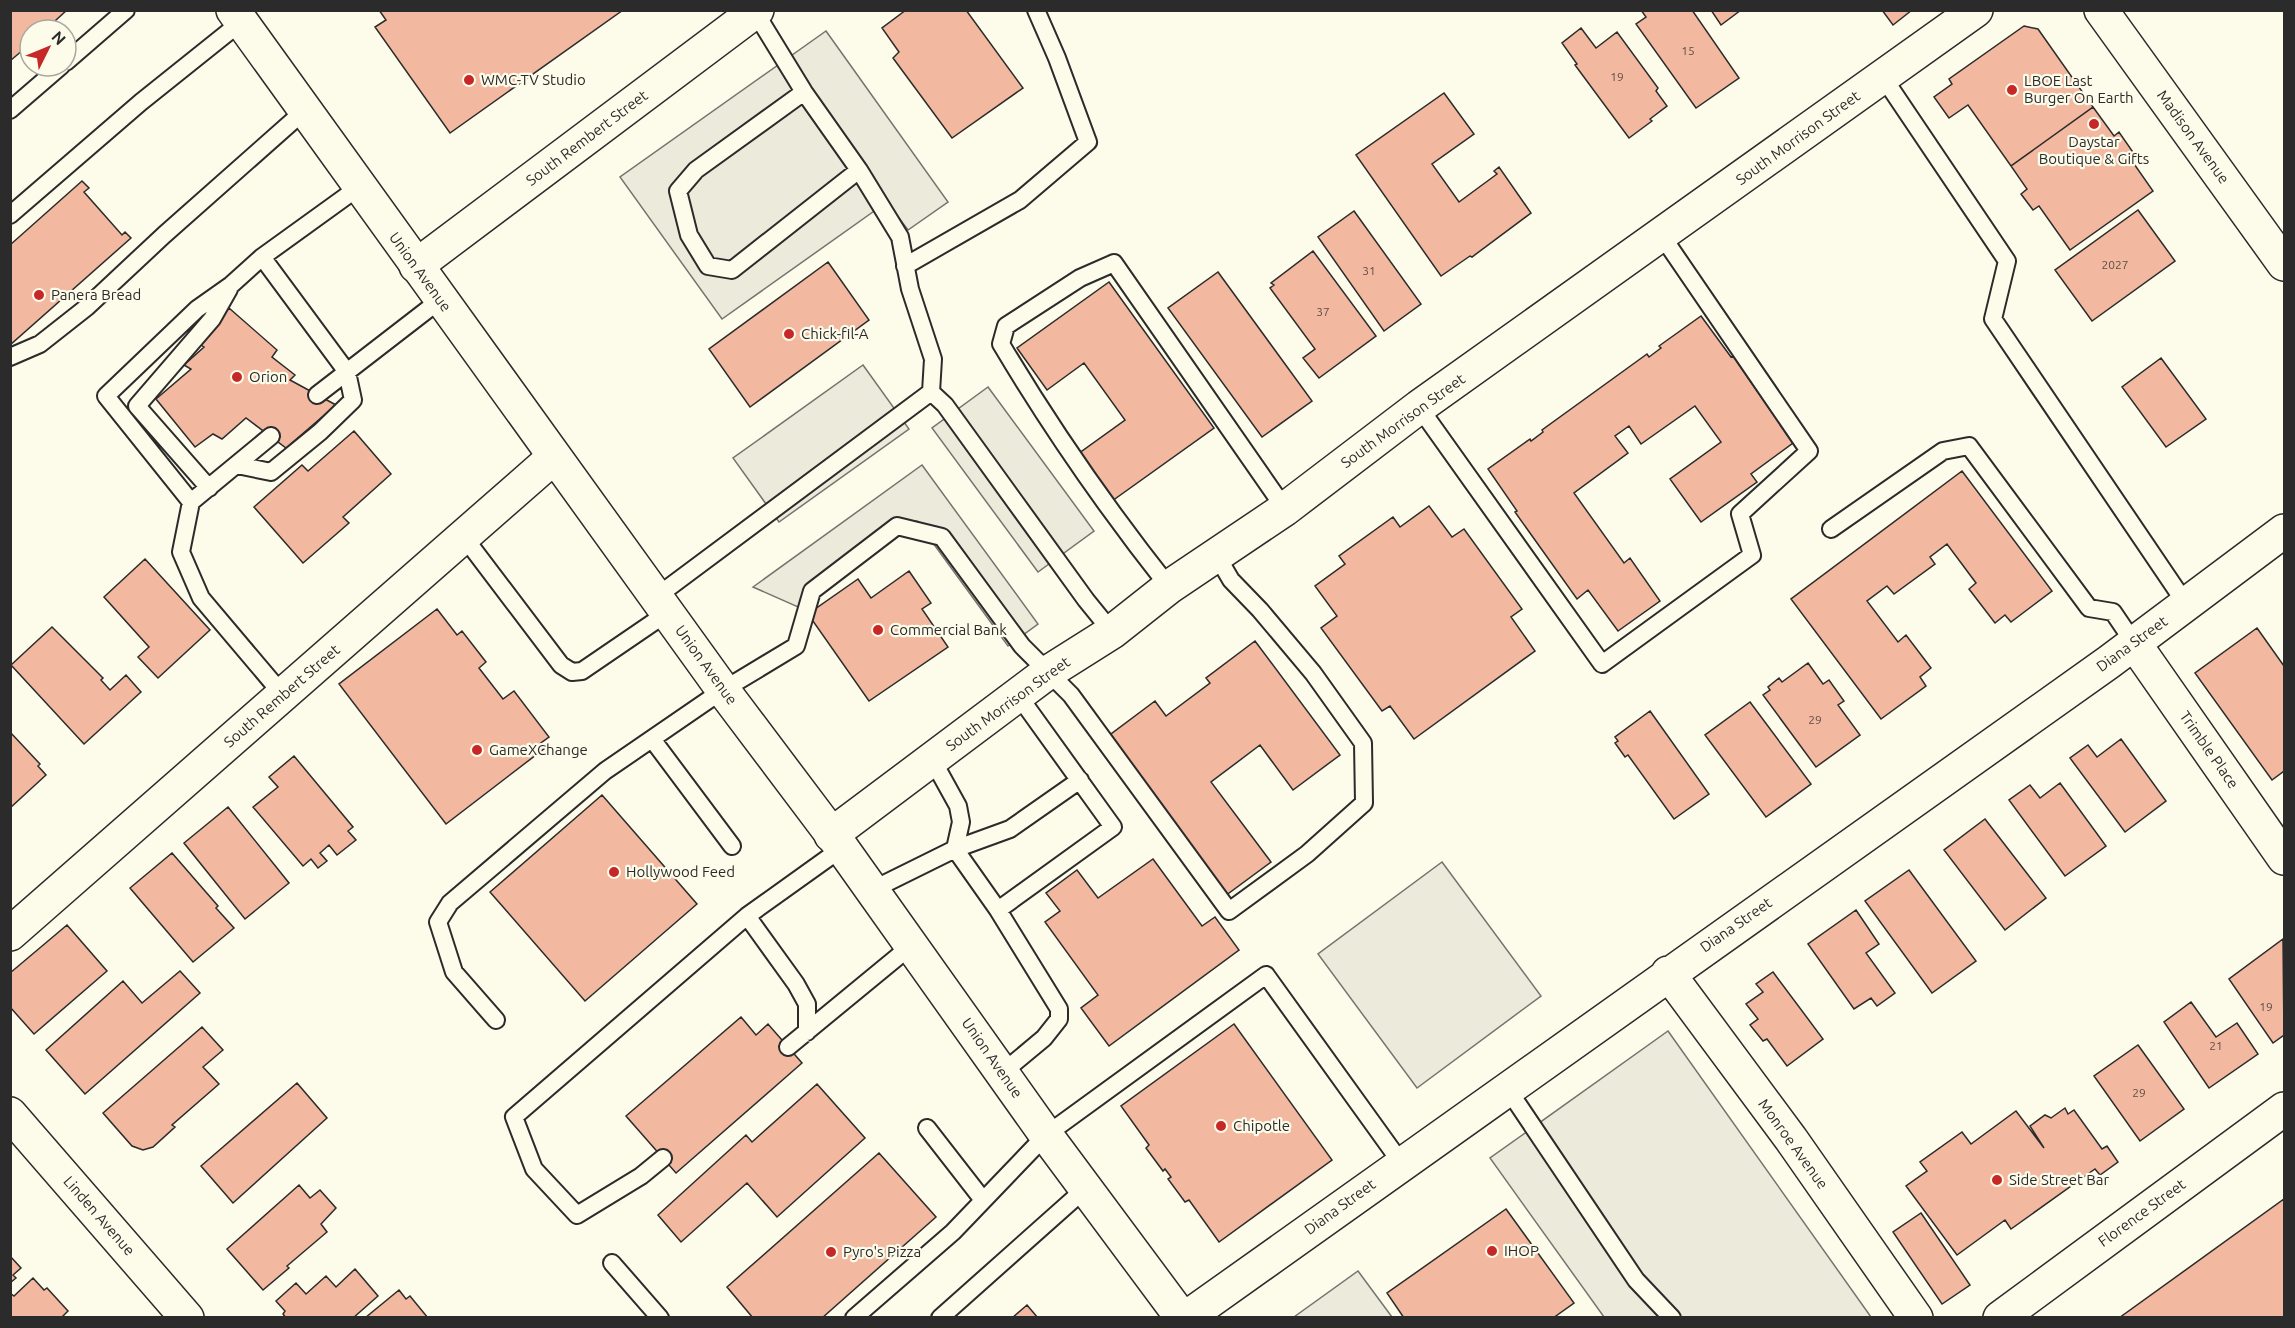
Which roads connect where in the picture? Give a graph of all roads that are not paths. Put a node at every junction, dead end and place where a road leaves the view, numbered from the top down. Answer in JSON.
{"nodes":[{"id":1,"x":126,"y":10,"type":"edge"},
{"id":2,"x":1036,"y":10,"type":"edge"},
{"id":3,"x":1976,"y":10,"type":"edge"},
{"id":4,"x":2101,"y":10,"type":"edge"},
{"id":5,"x":756,"y":11,"type":"edge"},
{"id":6,"x":237,"y":16,"type":"edge"},
{"id":7,"x":78,"y":52,"type":"edge"},
{"id":8,"x":1883,"y":77,"type":"junction"},
{"id":9,"x":47,"y":78,"type":"edge"},
{"id":10,"x":804,"y":92,"type":"junction"},
{"id":11,"x":10,"y":110,"type":"edge"},
{"id":12,"x":304,"y":111,"type":"junction"},
{"id":13,"x":859,"y":170,"type":"junction"},
{"id":14,"x":359,"y":187,"type":"junction"},
{"id":15,"x":10,"y":215,"type":"edge"},
{"id":16,"x":1662,"y":236,"type":"junction"},
{"id":17,"x":262,"y":257,"type":"junction"},
{"id":18,"x":2284,"y":264,"type":"edge"},
{"id":19,"x":416,"y":266,"type":"junction"},
{"id":20,"x":905,"y":266,"type":"junction"},
{"id":21,"x":231,"y":285,"type":"junction"},
{"id":22,"x":440,"y":300,"type":"junction"},
{"id":23,"x":10,"y":357,"type":"edge"},
{"id":24,"x":347,"y":372,"type":"junction"},
{"id":25,"x":931,"y":392,"type":"junction"},
{"id":26,"x":317,"y":395,"type":"dead end"},
{"id":27,"x":1419,"y":407,"type":"junction"},
{"id":28,"x":271,"y":436,"type":"dead end"},
{"id":29,"x":554,"y":457,"type":"junction"},
{"id":30,"x":237,"y":465,"type":"junction"},
{"id":31,"x":208,"y":488,"type":"junction"},
{"id":32,"x":191,"y":502,"type":"junction"},
{"id":33,"x":1285,"y":509,"type":"junction"},
{"id":34,"x":1832,"y":529,"type":"dead end"},
{"id":35,"x":2284,"y":531,"type":"edge"},
{"id":36,"x":464,"y":537,"type":"junction"},
{"id":37,"x":1217,"y":556,"type":"junction"},
{"id":38,"x":1169,"y":587,"type":"junction"},
{"id":39,"x":2186,"y":604,"type":"junction"},
{"id":40,"x":661,"y":605,"type":"junction"},
{"id":41,"x":1112,"y":632,"type":"junction"},
{"id":42,"x":2134,"y":643,"type":"junction"},
{"id":43,"x":1047,"y":673,"type":"junction"},
{"id":44,"x":723,"y":690,"type":"junction"},
{"id":45,"x":283,"y":695,"type":"junction"},
{"id":46,"x":1018,"y":695,"type":"junction"},
{"id":47,"x":652,"y":739,"type":"junction"},
{"id":48,"x":932,"y":759,"type":"junction"},
{"id":49,"x":1080,"y":780,"type":"junction"},
{"id":50,"x":837,"y":841,"type":"junction"},
{"id":51,"x":732,"y":846,"type":"dead end"},
{"id":52,"x":955,"y":849,"type":"junction"},
{"id":53,"x":2284,"y":858,"type":"edge"},
{"id":54,"x":872,"y":890,"type":"junction"},
{"id":55,"x":998,"y":910,"type":"junction"},
{"id":56,"x":747,"y":916,"type":"junction"},
{"id":57,"x":10,"y":934,"type":"edge"},
{"id":58,"x":912,"y":945,"type":"junction"},
{"id":59,"x":1668,"y":973,"type":"junction"},
{"id":60,"x":496,"y":1020,"type":"dead end"},
{"id":61,"x":807,"y":1032,"type":"junction"},
{"id":62,"x":788,"y":1047,"type":"dead end"},
{"id":63,"x":1002,"y":1073,"type":"junction"},
{"id":64,"x":1507,"y":1089,"type":"junction"},
{"id":65,"x":2284,"y":1109,"type":"edge"},
{"id":66,"x":10,"y":1114,"type":"edge"},
{"id":67,"x":927,"y":1128,"type":"dead end"},
{"id":68,"x":1046,"y":1135,"type":"junction"},
{"id":69,"x":663,"y":1158,"type":"dead end"},
{"id":70,"x":1402,"y":1164,"type":"junction"},
{"id":71,"x":1086,"y":1188,"type":"junction"},
{"id":72,"x":983,"y":1200,"type":"junction"},
{"id":73,"x":612,"y":1263,"type":"dead end"},
{"id":74,"x":187,"y":1317,"type":"edge"},
{"id":75,"x":660,"y":1317,"type":"edge"},
{"id":76,"x":854,"y":1317,"type":"edge"},
{"id":77,"x":940,"y":1317,"type":"edge"},
{"id":78,"x":1184,"y":1317,"type":"edge"},
{"id":79,"x":1672,"y":1317,"type":"edge"},
{"id":80,"x":1916,"y":1317,"type":"edge"},
{"id":81,"x":2000,"y":1317,"type":"edge"}],
"edges":[{"from":1,"to":7,"type":"lane"},
{"from":2,"to":20,"type":"lane"},
{"from":3,"to":8,"type":"street","name":"South Morrison Street"},
{"from":4,"to":18,"type":"street","name":"Madison Avenue"},
{"from":5,"to":10,"type":"lane"},
{"from":5,"to":19,"type":"street","name":"South Rembert Street"},
{"from":6,"to":12,"type":"street","name":"Union Avenue"},
{"from":6,"to":15,"type":"lane"},
{"from":8,"to":16,"type":"street","name":"South Morrison Street"},
{"from":8,"to":39,"type":"lane"},
{"from":9,"to":11,"type":"lane"},
{"from":10,"to":13,"type":"lane"},
{"from":10,"to":13,"type":"lane"},
{"from":12,"to":14,"type":"street","name":"Union Avenue"},
{"from":12,"to":23,"type":"lane"},
{"from":13,"to":20,"type":"lane"},
{"from":14,"to":17,"type":"lane"},
{"from":14,"to":19,"type":"street","name":"Union Avenue"},
{"from":16,"to":27,"type":"street","name":"South Morrison Street"},
{"from":16,"to":27,"type":"lane"},
{"from":17,"to":21,"type":"lane"},
{"from":17,"to":24,"type":"lane"},
{"from":19,"to":22,"type":"street","name":"Union Avenue"},
{"from":20,"to":25,"type":"lane"},
{"from":21,"to":31,"type":"lane"},
{"from":21,"to":32,"type":"lane"},
{"from":22,"to":24,"type":"lane"},
{"from":22,"to":29,"type":"street","name":"Union Avenue"},
{"from":24,"to":26,"type":"lane"},
{"from":24,"to":30,"type":"lane"},
{"from":25,"to":40,"type":"lane"},
{"from":25,"to":41,"type":"lane"},
{"from":27,"to":33,"type":"street","name":"South Morrison Street"},
{"from":28,"to":30,"type":"lane"},
{"from":29,"to":36,"type":"street","name":"South Rembert Street"},
{"from":29,"to":40,"type":"street","name":"Union Avenue"},
{"from":30,"to":31,"type":"lane"},
{"from":31,"to":32,"type":"lane"},
{"from":32,"to":45,"type":"lane"},
{"from":33,"to":37,"type":"street","name":"South Morrison Street"},
{"from":33,"to":38,"type":"lane"},
{"from":34,"to":42,"type":"lane"},
{"from":35,"to":39,"type":"street","name":"Diana Street"},
{"from":36,"to":40,"type":"lane"},
{"from":36,"to":45,"type":"street","name":"South Rembert Street"},
{"from":37,"to":38,"type":"street","name":"South Morrison Street"},
{"from":37,"to":43,"type":"lane"},
{"from":38,"to":41,"type":"street","name":"South Morrison Street"},
{"from":39,"to":42,"type":"street","name":"Diana Street"},
{"from":40,"to":44,"type":"street","name":"Union Avenue"},
{"from":41,"to":43,"type":"street","name":"South Morrison Street"},
{"from":42,"to":53,"type":"street","name":"Trimble Place"},
{"from":42,"to":59,"type":"street","name":"Diana Street"},
{"from":43,"to":44,"type":"lane"},
{"from":43,"to":46,"type":"street","name":"South Morrison Street"},
{"from":44,"to":47,"type":"lane"},
{"from":44,"to":50,"type":"street","name":"Union Avenue"},
{"from":45,"to":57,"type":"street","name":"South Rembert Street"},
{"from":46,"to":48,"type":"street","name":"South Morrison Street"},
{"from":46,"to":49,"type":"lane"},
{"from":47,"to":51,"type":"lane"},
{"from":47,"to":60,"type":"lane"},
{"from":48,"to":50,"type":"street","name":"South Morrison Street"},
{"from":48,"to":52,"type":"lane"},
{"from":49,"to":52,"type":"lane"},
{"from":49,"to":55,"type":"lane"},
{"from":50,"to":54,"type":"street","name":"Union Avenue"},
{"from":50,"to":56,"type":"lane"},
{"from":52,"to":54,"type":"lane"},
{"from":52,"to":55,"type":"lane"},
{"from":54,"to":58,"type":"street","name":"Union Avenue"},
{"from":55,"to":63,"type":"lane"},
{"from":56,"to":61,"type":"lane"},
{"from":56,"to":69,"type":"lane"},
{"from":58,"to":61,"type":"lane"},
{"from":58,"to":63,"type":"street","name":"Union Avenue"},
{"from":59,"to":64,"type":"street","name":"Diana Street"},
{"from":59,"to":80,"type":"street","name":"Monroe Avenue"},
{"from":61,"to":62,"type":"lane"},
{"from":63,"to":68,"type":"street","name":"Union Avenue"},
{"from":64,"to":70,"type":"street","name":"Diana Street"},
{"from":64,"to":79,"type":"lane"},
{"from":65,"to":81,"type":"street","name":"Florence Street"},
{"from":66,"to":74,"type":"street","name":"Linden Avenue"},
{"from":67,"to":72,"type":"lane"},
{"from":68,"to":70,"type":"lane"},
{"from":68,"to":71,"type":"street","name":"Union Avenue"},
{"from":68,"to":72,"type":"lane"},
{"from":70,"to":78,"type":"street","name":"Diana Street"},
{"from":71,"to":77,"type":"lane"},
{"from":71,"to":78,"type":"street","name":"Union Avenue"},
{"from":72,"to":76,"type":"lane"},
{"from":73,"to":75,"type":"lane"}]}
